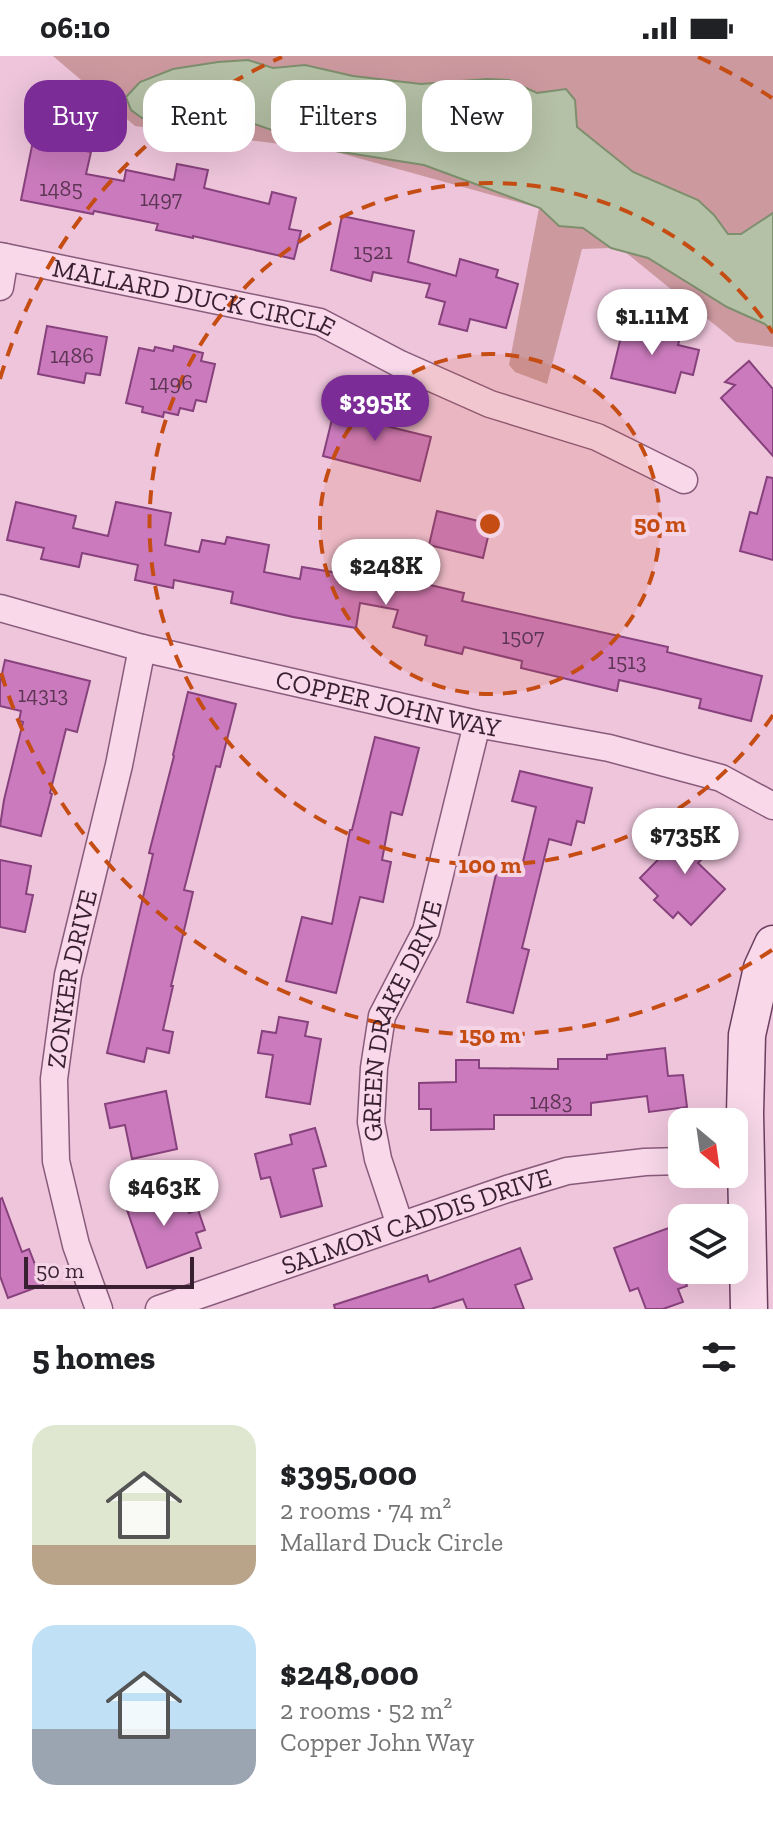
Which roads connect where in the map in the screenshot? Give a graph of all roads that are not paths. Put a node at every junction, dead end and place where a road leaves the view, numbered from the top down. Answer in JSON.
{"nodes":[{"id":1,"x":2,"y":257,"type":"edge"},
{"id":2,"x":0,"y":287,"type":"edge"},
{"id":3,"x":684,"y":480,"type":"dead end"},
{"id":4,"x":0,"y":608,"type":"edge"},
{"id":5,"x":142,"y":648,"type":"junction"},
{"id":6,"x":477,"y":724,"type":"junction"},
{"id":7,"x":773,"y":806,"type":"edge"},
{"id":8,"x":773,"y":944,"type":"edge"},
{"id":9,"x":743,"y":1108,"type":"edge"},
{"id":10,"x":668,"y":1161,"type":"edge"},
{"id":11,"x":742,"y":1188,"type":"edge"},
{"id":12,"x":400,"y":1225,"type":"junction"},
{"id":13,"x":99,"y":1309,"type":"edge"},
{"id":14,"x":159,"y":1309,"type":"edge"},
{"id":15,"x":749,"y":1309,"type":"edge"}],
"edges":[{"from":1,"to":2,"type":"street"},
{"from":1,"to":3,"type":"street","name":"MALLARD DUCK CIRCLE"},
{"from":4,"to":5,"type":"street","name":"COPPER JOHN WAY"},
{"from":5,"to":6,"type":"street","name":"COPPER JOHN WAY"},
{"from":5,"to":13,"type":"street","name":"ZONKER DRIVE"},
{"from":6,"to":7,"type":"street","name":"COPPER JOHN WAY"},
{"from":6,"to":12,"type":"street","name":"GREEN DRAKE DRIVE"},
{"from":8,"to":9,"type":"street"},
{"from":10,"to":12,"type":"street","name":"SALMON CADDIS DRIVE"},
{"from":11,"to":15,"type":"street"},
{"from":12,"to":14,"type":"street","name":"SALMON CADDIS DRIVE"}]}
